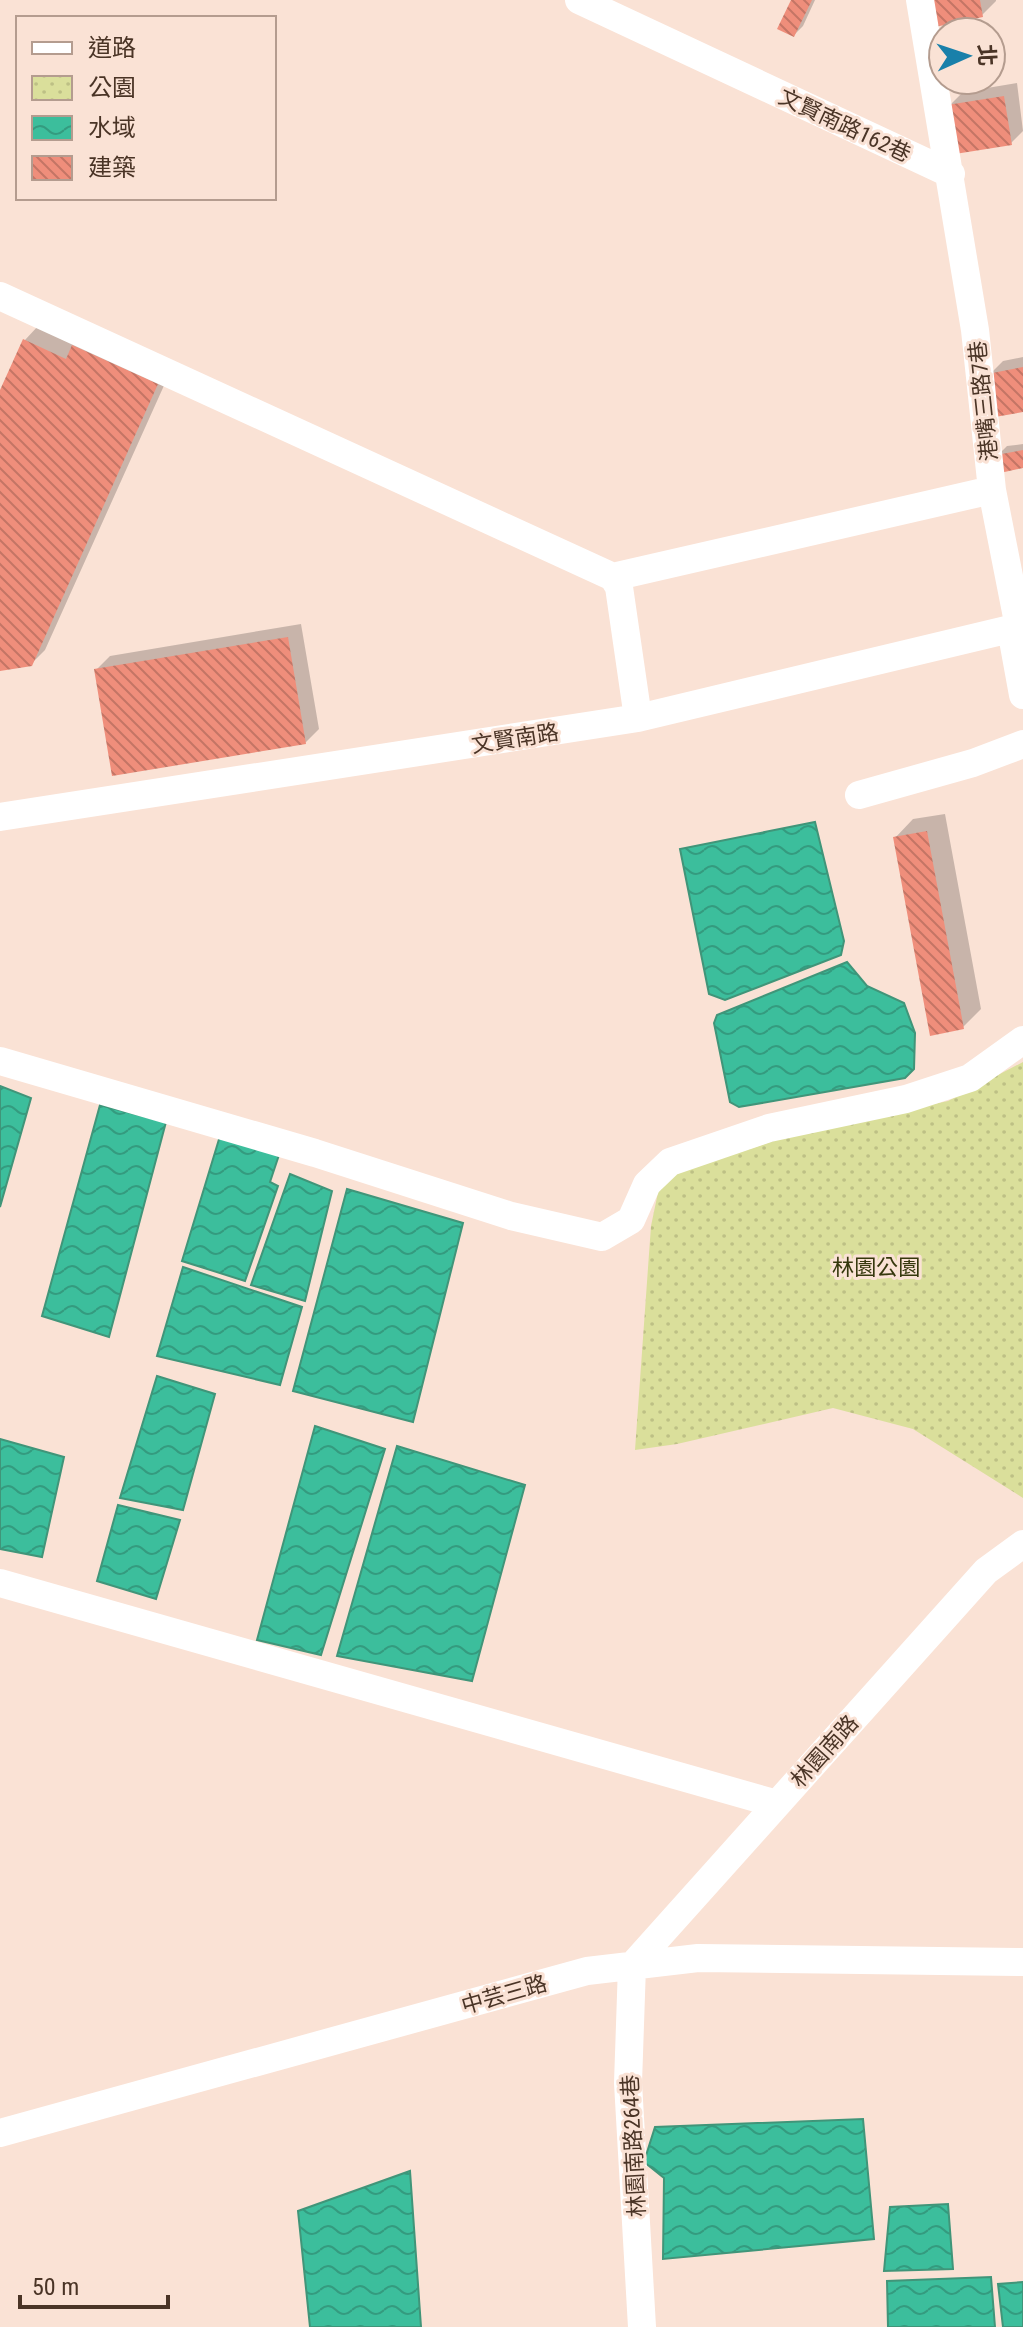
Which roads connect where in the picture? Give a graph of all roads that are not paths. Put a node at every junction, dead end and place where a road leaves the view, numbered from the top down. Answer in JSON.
{"nodes":[{"id":1,"x":579,"y":0,"type":"edge"},
{"id":2,"x":920,"y":0,"type":"edge"},
{"id":3,"x":951,"y":174,"type":"junction"},
{"id":4,"x":0,"y":296,"type":"edge"},
{"id":5,"x":992,"y":490,"type":"junction"},
{"id":6,"x":613,"y":577,"type":"junction"},
{"id":7,"x":1018,"y":627,"type":"edge"},
{"id":8,"x":1023,"y":695,"type":"edge"},
{"id":9,"x":638,"y":718,"type":"junction"},
{"id":10,"x":1023,"y":744,"type":"edge"},
{"id":11,"x":859,"y":795,"type":"dead end"},
{"id":12,"x":0,"y":817,"type":"edge"},
{"id":13,"x":1023,"y":1040,"type":"edge"},
{"id":14,"x":0,"y":1061,"type":"edge"},
{"id":15,"x":1023,"y":1544,"type":"edge"},
{"id":16,"x":0,"y":1583,"type":"edge"},
{"id":17,"x":777,"y":1804,"type":"junction"},
{"id":18,"x":1023,"y":1962,"type":"edge"},
{"id":19,"x":632,"y":1966,"type":"junction"},
{"id":20,"x":0,"y":2133,"type":"edge"},
{"id":21,"x":642,"y":2327,"type":"edge"}],
"edges":[{"from":1,"to":3,"type":"street","name":"文賢南路162巷"},
{"from":2,"to":3,"type":"street","name":"文賢南路162巷"},
{"from":3,"to":5,"type":"street","name":"港嘴三路7巷"},
{"from":4,"to":6,"type":"street"},
{"from":5,"to":6,"type":"street"},
{"from":5,"to":7,"type":"street","name":"港嘴三路7巷"},
{"from":6,"to":9,"type":"street"},
{"from":7,"to":8,"type":"street"},
{"from":7,"to":9,"type":"street","name":"文賢南路"},
{"from":9,"to":12,"type":"street","name":"文賢南路"},
{"from":10,"to":11,"type":"street"},
{"from":13,"to":14,"type":"street"},
{"from":15,"to":17,"type":"street","name":"林園南路"},
{"from":16,"to":17,"type":"street"},
{"from":17,"to":19,"type":"street","name":"林園南路"},
{"from":18,"to":19,"type":"street","name":"中芸三路"},
{"from":19,"to":20,"type":"street","name":"中芸三路"},
{"from":19,"to":21,"type":"street","name":"林園南路264巷"}]}
